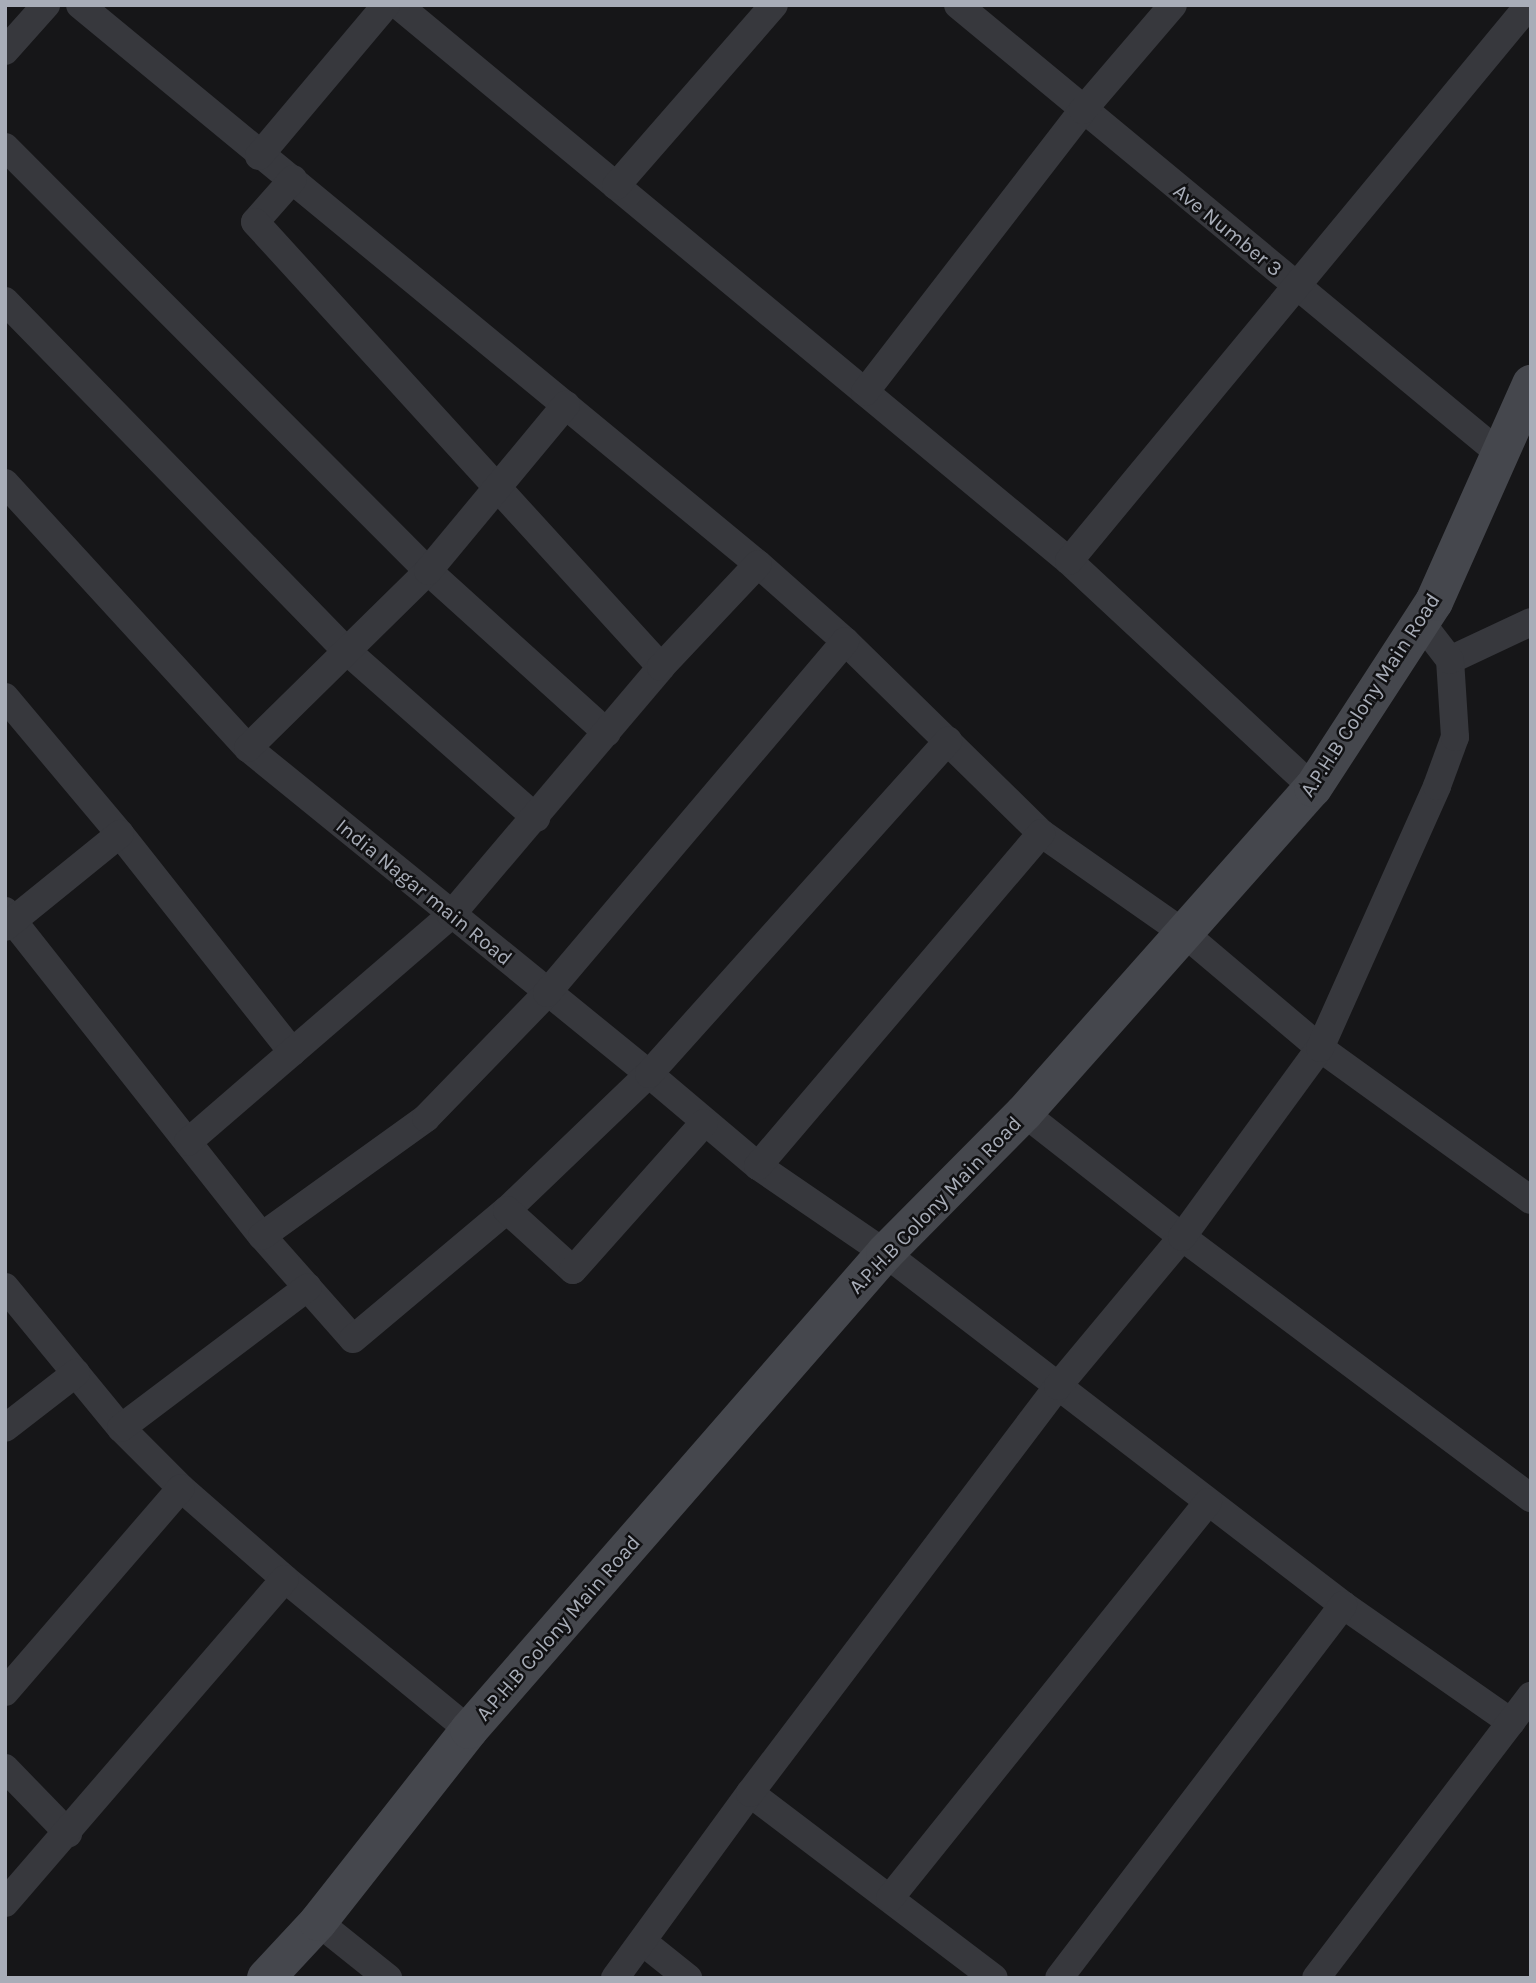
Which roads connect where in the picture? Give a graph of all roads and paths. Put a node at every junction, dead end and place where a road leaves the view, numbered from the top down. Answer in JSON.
{"nodes":[{"id":1,"x":46,"y":5,"type":"edge"},
{"id":2,"x":80,"y":5,"type":"edge"},
{"id":3,"x":386,"y":5,"type":"edge"},
{"id":4,"x":398,"y":5,"type":"edge"},
{"id":5,"x":774,"y":5,"type":"edge"},
{"id":6,"x":958,"y":5,"type":"edge"},
{"id":7,"x":1173,"y":5,"type":"edge"},
{"id":8,"x":1529,"y":5,"type":"edge"},
{"id":9,"x":5,"y":51,"type":"edge"},
{"id":10,"x":1083,"y":110,"type":"junction"},
{"id":11,"x":5,"y":147,"type":"edge"},
{"id":12,"x":259,"y":156,"type":"junction"},
{"id":13,"x":293,"y":179,"type":"junction"},
{"id":14,"x":616,"y":186,"type":"junction"},
{"id":15,"x":1298,"y":287,"type":"junction"},
{"id":16,"x":5,"y":301,"type":"edge"},
{"id":17,"x":1531,"y":384,"type":"edge"},
{"id":18,"x":865,"y":392,"type":"junction"},
{"id":19,"x":566,"y":405,"type":"junction"},
{"id":20,"x":1499,"y":453,"type":"junction"},
{"id":21,"x":5,"y":483,"type":"edge"},
{"id":22,"x":498,"y":488,"type":"junction"},
{"id":23,"x":1069,"y":561,"type":"junction"},
{"id":24,"x":758,"y":564,"type":"junction"},
{"id":25,"x":428,"y":570,"type":"junction"},
{"id":26,"x":1420,"y":621,"type":"junction"},
{"id":27,"x":1531,"y":622,"type":"edge"},
{"id":28,"x":845,"y":641,"type":"junction"},
{"id":29,"x":348,"y":652,"type":"junction"},
{"id":30,"x":1450,"y":660,"type":"junction"},
{"id":31,"x":661,"y":667,"type":"junction"},
{"id":32,"x":5,"y":697,"type":"edge"},
{"id":33,"x":607,"y":733,"type":"junction"},
{"id":34,"x":948,"y":741,"type":"junction"},
{"id":35,"x":248,"y":748,"type":"junction"},
{"id":36,"x":1313,"y":788,"type":"junction"},
{"id":37,"x":536,"y":818,"type":"junction"},
{"id":38,"x":1041,"y":833,"type":"junction"},
{"id":39,"x":120,"y":834,"type":"junction"},
{"id":40,"x":451,"y":915,"type":"junction"},
{"id":41,"x":8,"y":919,"type":"edge"},
{"id":42,"x":1185,"y":934,"type":"junction"},
{"id":43,"x":547,"y":993,"type":"junction"},
{"id":44,"x":1320,"y":1048,"type":"junction"},
{"id":45,"x":292,"y":1052,"type":"junction"},
{"id":46,"x":649,"y":1074,"type":"junction"},
{"id":47,"x":1024,"y":1113,"type":"junction"},
{"id":48,"x":704,"y":1123,"type":"junction"},
{"id":49,"x":188,"y":1142,"type":"junction"},
{"id":50,"x":758,"y":1167,"type":"junction"},
{"id":51,"x":1531,"y":1200,"type":"edge"},
{"id":52,"x":507,"y":1210,"type":"junction"},
{"id":53,"x":262,"y":1236,"type":"junction"},
{"id":54,"x":1182,"y":1237,"type":"junction"},
{"id":55,"x":885,"y":1253,"type":"junction"},
{"id":56,"x":5,"y":1287,"type":"edge"},
{"id":57,"x":308,"y":1287,"type":"junction"},
{"id":58,"x":76,"y":1373,"type":"junction"},
{"id":59,"x":1058,"y":1386,"type":"junction"},
{"id":60,"x":5,"y":1428,"type":"edge"},
{"id":61,"x":121,"y":1428,"type":"junction"},
{"id":62,"x":181,"y":1488,"type":"junction"},
{"id":63,"x":1531,"y":1498,"type":"edge"},
{"id":64,"x":1208,"y":1502,"type":"junction"},
{"id":65,"x":285,"y":1579,"type":"junction"},
{"id":66,"x":1343,"y":1605,"type":"junction"},
{"id":67,"x":5,"y":1692,"type":"edge"},
{"id":68,"x":1531,"y":1696,"type":"edge"},
{"id":69,"x":1511,"y":1722,"type":"junction"},
{"id":70,"x":469,"y":1730,"type":"junction"},
{"id":71,"x":5,"y":1769,"type":"edge"},
{"id":72,"x":750,"y":1793,"type":"junction"},
{"id":73,"x":68,"y":1833,"type":"junction"},
{"id":74,"x":890,"y":1898,"type":"junction"},
{"id":75,"x":5,"y":1903,"type":"edge"},
{"id":76,"x":318,"y":1922,"type":"junction"},
{"id":77,"x":643,"y":1942,"type":"junction"},
{"id":78,"x":266,"y":1978,"type":"edge"},
{"id":79,"x":388,"y":1978,"type":"edge"},
{"id":80,"x":615,"y":1978,"type":"edge"},
{"id":81,"x":688,"y":1978,"type":"edge"},
{"id":82,"x":994,"y":1978,"type":"edge"},
{"id":83,"x":1059,"y":1978,"type":"edge"},
{"id":84,"x":1315,"y":1978,"type":"edge"}],
"edges":[{"from":1,"to":9,"type":"street"},
{"from":2,"to":12,"type":"street"},
{"from":3,"to":12,"type":"street"},
{"from":4,"to":14,"type":"street"},
{"from":5,"to":14,"type":"street"},
{"from":6,"to":10,"type":"street","name":"Ave Number 3"},
{"from":7,"to":10,"type":"street"},
{"from":8,"to":15,"type":"street"},
{"from":10,"to":15,"type":"street","name":"Ave Number 3"},
{"from":10,"to":18,"type":"street"},
{"from":11,"to":25,"type":"street"},
{"from":12,"to":13,"type":"street"},
{"from":13,"to":19,"type":"street"},
{"from":13,"to":22,"type":"street"},
{"from":14,"to":18,"type":"street"},
{"from":15,"to":20,"type":"street","name":"Ave Number 3"},
{"from":15,"to":23,"type":"street"},
{"from":16,"to":29,"type":"street"},
{"from":17,"to":20,"type":"street","name":"A.P.H.B Colony Main Road"},
{"from":18,"to":23,"type":"street"},
{"from":19,"to":22,"type":"street"},
{"from":19,"to":24,"type":"street"},
{"from":20,"to":26,"type":"street","name":"A.P.H.B Colony Main Road"},
{"from":21,"to":35,"type":"street","name":"India Nagar main Road"},
{"from":22,"to":25,"type":"street"},
{"from":22,"to":31,"type":"street"},
{"from":23,"to":36,"type":"street"},
{"from":24,"to":28,"type":"street"},
{"from":24,"to":31,"type":"street"},
{"from":25,"to":29,"type":"street"},
{"from":25,"to":33,"type":"street"},
{"from":26,"to":30,"type":"street"},
{"from":26,"to":36,"type":"street","name":"A.P.H.B Colony Main Road"},
{"from":27,"to":30,"type":"street"},
{"from":28,"to":34,"type":"street"},
{"from":28,"to":43,"type":"street"},
{"from":29,"to":35,"type":"street"},
{"from":29,"to":37,"type":"street"},
{"from":30,"to":44,"type":"street"},
{"from":31,"to":33,"type":"street"},
{"from":32,"to":39,"type":"street"},
{"from":33,"to":37,"type":"street"},
{"from":34,"to":38,"type":"street"},
{"from":34,"to":46,"type":"street"},
{"from":35,"to":40,"type":"street","name":"India Nagar main Road"},
{"from":36,"to":42,"type":"street","name":"A.P.H.B Colony Main Road"},
{"from":37,"to":40,"type":"street"},
{"from":38,"to":42,"type":"street"},
{"from":38,"to":50,"type":"street"},
{"from":39,"to":41,"type":"street"},
{"from":39,"to":45,"type":"street"},
{"from":40,"to":43,"type":"street","name":"India Nagar main Road"},
{"from":40,"to":45,"type":"street"},
{"from":41,"to":49,"type":"street"},
{"from":42,"to":44,"type":"street"},
{"from":42,"to":47,"type":"street","name":"A.P.H.B Colony Main Road"},
{"from":43,"to":46,"type":"street","name":"India Nagar main Road"},
{"from":43,"to":53,"type":"street"},
{"from":44,"to":51,"type":"street"},
{"from":44,"to":54,"type":"street"},
{"from":45,"to":49,"type":"street"},
{"from":46,"to":48,"type":"street","name":"India Nagar main Road"},
{"from":46,"to":52,"type":"street"},
{"from":47,"to":54,"type":"street"},
{"from":47,"to":55,"type":"street","name":"A.P.H.B Colony Main Road"},
{"from":48,"to":50,"type":"street","name":"India Nagar main Road"},
{"from":48,"to":52,"type":"street"},
{"from":49,"to":53,"type":"street"},
{"from":50,"to":55,"type":"street","name":"India Nagar main Road"},
{"from":52,"to":57,"type":"street"},
{"from":53,"to":57,"type":"street"},
{"from":54,"to":59,"type":"street"},
{"from":54,"to":63,"type":"street"},
{"from":55,"to":59,"type":"street","name":"India Nagar main Road"},
{"from":55,"to":70,"type":"street","name":"A.P.H.B Colony Main Road"},
{"from":56,"to":58,"type":"street"},
{"from":57,"to":61,"type":"street"},
{"from":58,"to":60,"type":"street"},
{"from":58,"to":61,"type":"street"},
{"from":59,"to":64,"type":"street","name":"India Nagar main Road"},
{"from":59,"to":72,"type":"street"},
{"from":61,"to":62,"type":"street"},
{"from":62,"to":65,"type":"street"},
{"from":62,"to":67,"type":"street"},
{"from":64,"to":66,"type":"street","name":"India Nagar main Road"},
{"from":64,"to":74,"type":"street"},
{"from":65,"to":70,"type":"street"},
{"from":65,"to":73,"type":"street"},
{"from":66,"to":69,"type":"street","name":"India Nagar main Road"},
{"from":66,"to":83,"type":"street"},
{"from":68,"to":69,"type":"street"},
{"from":69,"to":84,"type":"street"},
{"from":70,"to":76,"type":"street","name":"A.P.H.B Colony Main Road"},
{"from":71,"to":73,"type":"street"},
{"from":72,"to":74,"type":"street"},
{"from":72,"to":77,"type":"street"},
{"from":73,"to":75,"type":"street"},
{"from":74,"to":82,"type":"street"},
{"from":76,"to":78,"type":"street","name":"A.P.H.B Colony Main Road"},
{"from":76,"to":79,"type":"street"},
{"from":77,"to":80,"type":"street"},
{"from":77,"to":81,"type":"street"}]}
